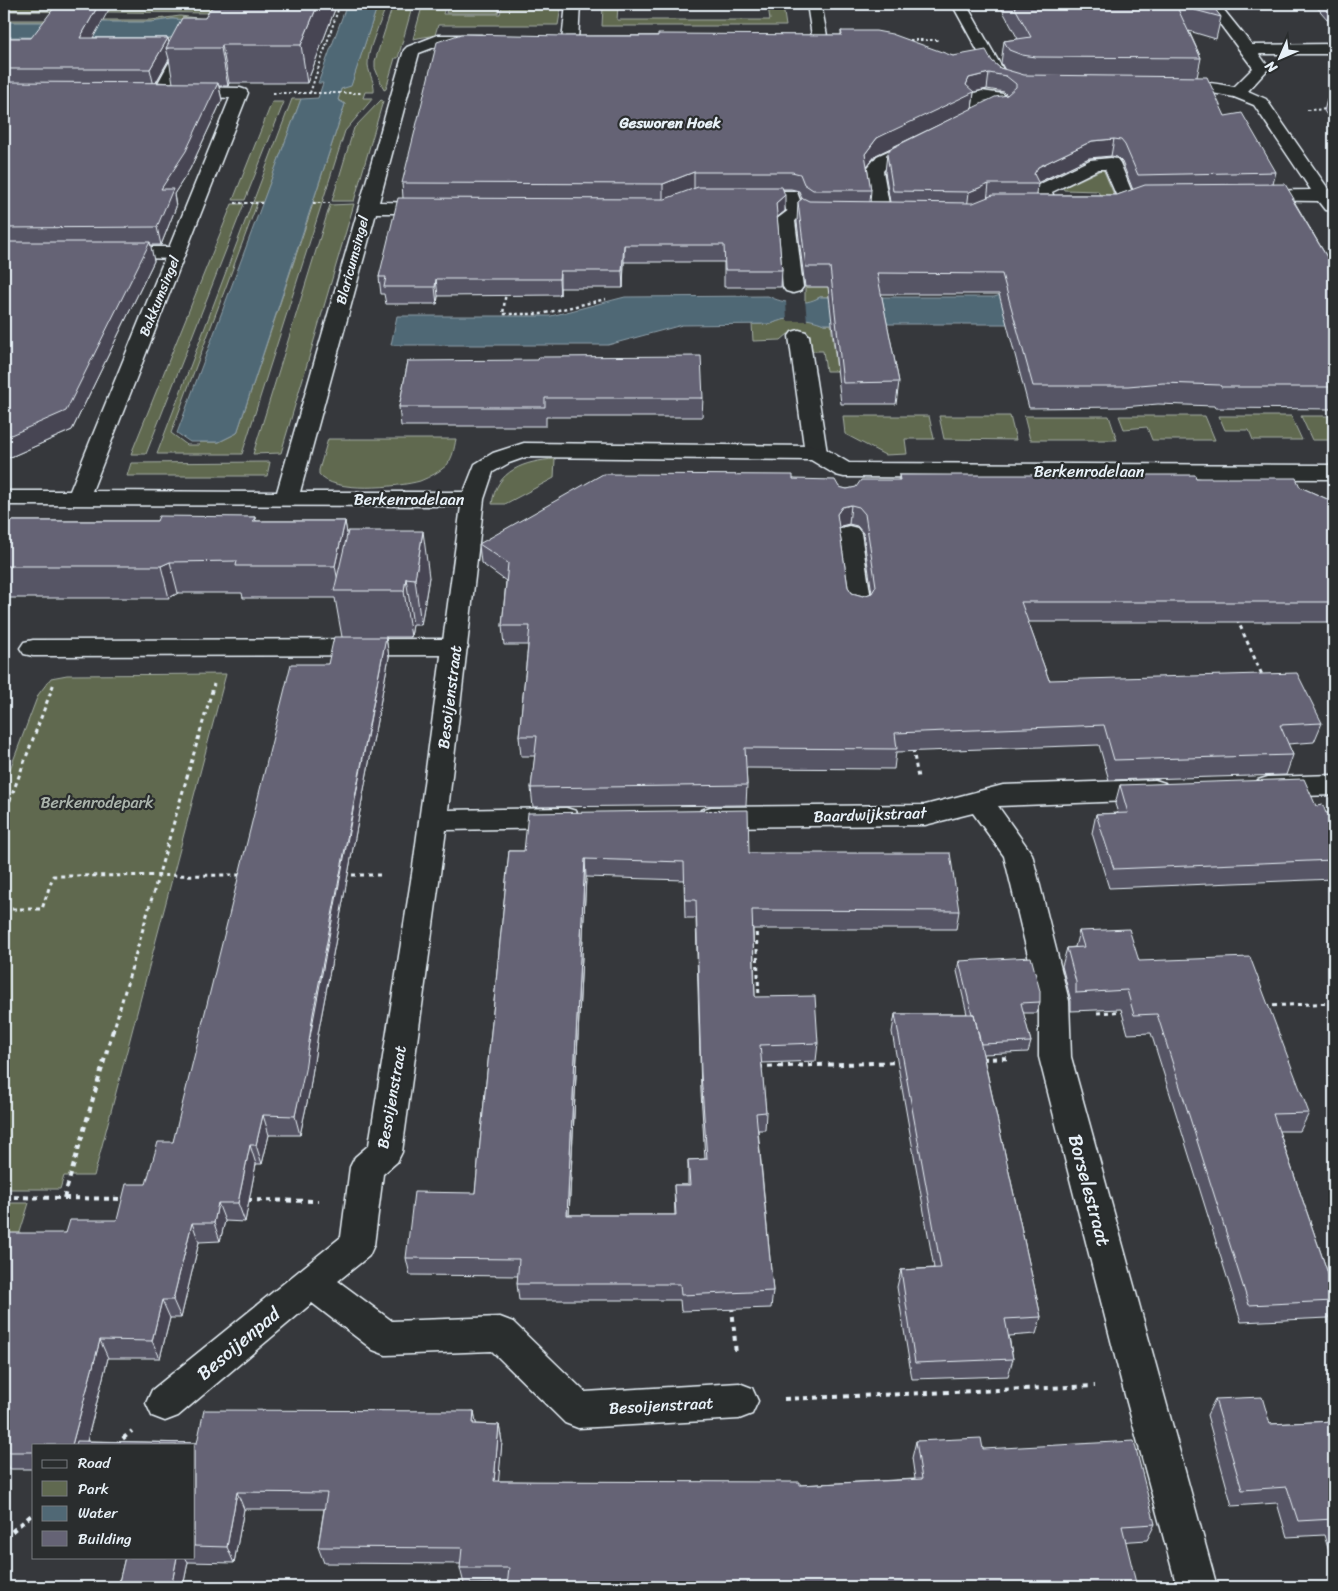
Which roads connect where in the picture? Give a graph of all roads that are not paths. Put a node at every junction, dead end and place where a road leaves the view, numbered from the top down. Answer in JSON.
{"nodes":[{"id":1,"x":225,"y":4,"type":"edge"},
{"id":2,"x":573,"y":4,"type":"edge"},
{"id":3,"x":814,"y":4,"type":"edge"},
{"id":4,"x":959,"y":4,"type":"edge"},
{"id":5,"x":1212,"y":4,"type":"edge"},
{"id":6,"x":495,"y":40,"type":"edge"},
{"id":7,"x":551,"y":40,"type":"edge"},
{"id":8,"x":771,"y":40,"type":"edge"},
{"id":9,"x":570,"y":41,"type":"junction"},
{"id":10,"x":588,"y":41,"type":"edge"},
{"id":11,"x":1334,"y":49,"type":"edge"},
{"id":12,"x":1247,"y":50,"type":"junction"},
{"id":13,"x":1018,"y":84,"type":"edge"},
{"id":14,"x":1159,"y":87,"type":"edge"},
{"id":15,"x":144,"y":92,"type":"edge"},
{"id":16,"x":161,"y":92,"type":"junction"},
{"id":17,"x":1238,"y":93,"type":"junction"},
{"id":18,"x":986,"y":107,"type":"edge"},
{"id":19,"x":968,"y":118,"type":"edge"},
{"id":20,"x":934,"y":135,"type":"edge"},
{"id":21,"x":1329,"y":195,"type":"edge"},
{"id":22,"x":733,"y":196,"type":"edge"},
{"id":23,"x":1236,"y":196,"type":"edge"},
{"id":24,"x":1147,"y":198,"type":"edge"},
{"id":25,"x":367,"y":207,"type":"junction"},
{"id":26,"x":452,"y":208,"type":"edge"},
{"id":27,"x":1067,"y":208,"type":"edge"},
{"id":28,"x":800,"y":210,"type":"junction"},
{"id":29,"x":1334,"y":211,"type":"edge"},
{"id":30,"x":882,"y":215,"type":"junction"},
{"id":31,"x":902,"y":215,"type":"edge"},
{"id":32,"x":96,"y":253,"type":"edge"},
{"id":33,"x":176,"y":254,"type":"junction"},
{"id":34,"x":793,"y":287,"type":"dead end"},
{"id":35,"x":799,"y":336,"type":"dead end"},
{"id":36,"x":816,"y":453,"type":"junction"},
{"id":37,"x":1334,"y":472,"type":"edge"},
{"id":38,"x":4,"y":498,"type":"edge"},
{"id":39,"x":287,"y":498,"type":"junction"},
{"id":40,"x":78,"y":499,"type":"junction"},
{"id":41,"x":473,"y":499,"type":"junction"},
{"id":42,"x":849,"y":533,"type":"dead end"},
{"id":43,"x":860,"y":606,"type":"edge"},
{"id":44,"x":33,"y":648,"type":"dead end"},
{"id":45,"x":455,"y":648,"type":"junction"},
{"id":46,"x":1334,"y":785,"type":"edge"},
{"id":47,"x":1248,"y":787,"type":"edge"},
{"id":48,"x":1179,"y":789,"type":"edge"},
{"id":49,"x":979,"y":801,"type":"junction"},
{"id":50,"x":592,"y":818,"type":"edge"},
{"id":51,"x":682,"y":818,"type":"edge"},
{"id":52,"x":433,"y":820,"type":"junction"},
{"id":53,"x":311,"y":1282,"type":"junction"},
{"id":54,"x":739,"y":1401,"type":"road end"},
{"id":55,"x":165,"y":1403,"type":"dead end"},
{"id":56,"x":1197,"y":1587,"type":"edge"}],
"edges":[{"from":1,"to":16,"type":"street"},
{"from":2,"to":9,"type":"street"},
{"from":3,"to":8,"type":"street"},
{"from":4,"to":13,"type":"street"},
{"from":5,"to":12,"type":"street"},
{"from":6,"to":25,"type":"street","name":"Blaricumsingel"},
{"from":7,"to":9,"type":"street"},
{"from":9,"to":10,"type":"street"},
{"from":11,"to":12,"type":"street"},
{"from":12,"to":17,"type":"street"},
{"from":14,"to":17,"type":"street"},
{"from":15,"to":16,"type":"street"},
{"from":16,"to":33,"type":"street","name":"Bakkumsingel"},
{"from":17,"to":21,"type":"street"},
{"from":18,"to":19,"type":"street"},
{"from":20,"to":30,"type":"street"},
{"from":21,"to":23,"type":"street"},
{"from":21,"to":29,"type":"street"},
{"from":22,"to":28,"type":"street"},
{"from":24,"to":27,"type":"street"},
{"from":25,"to":26,"type":"street"},
{"from":25,"to":39,"type":"street","name":"Blaricumsingel"},
{"from":28,"to":30,"type":"street"},
{"from":28,"to":34,"type":"street"},
{"from":30,"to":31,"type":"street"},
{"from":32,"to":33,"type":"street"},
{"from":33,"to":40,"type":"street","name":"Bakkumsingel"},
{"from":35,"to":36,"type":"street"},
{"from":36,"to":37,"type":"street","name":"Berkenrodelaan"},
{"from":36,"to":41,"type":"street","name":"Berkenrodelaan"},
{"from":38,"to":40,"type":"street","name":"Berkenrodelaan"},
{"from":39,"to":40,"type":"street","name":"Berkenrodelaan"},
{"from":39,"to":41,"type":"street","name":"Berkenrodelaan"},
{"from":41,"to":45,"type":"street","name":"Besoijenstraat"},
{"from":42,"to":43,"type":"street"},
{"from":44,"to":45,"type":"street"},
{"from":45,"to":52,"type":"street","name":"Besoijenstraat"},
{"from":46,"to":47,"type":"street"},
{"from":48,"to":49,"type":"street","name":"Baardwijkstraat"},
{"from":49,"to":51,"type":"street","name":"Baardwijkstraat"},
{"from":49,"to":56,"type":"street","name":"Borselestraat"},
{"from":50,"to":52,"type":"street"},
{"from":52,"to":53,"type":"street","name":"Besoijenstraat"},
{"from":53,"to":54,"type":"street","name":"Besoijenstraat"},
{"from":53,"to":55,"type":"street","name":"Besoijenpad"}]}
